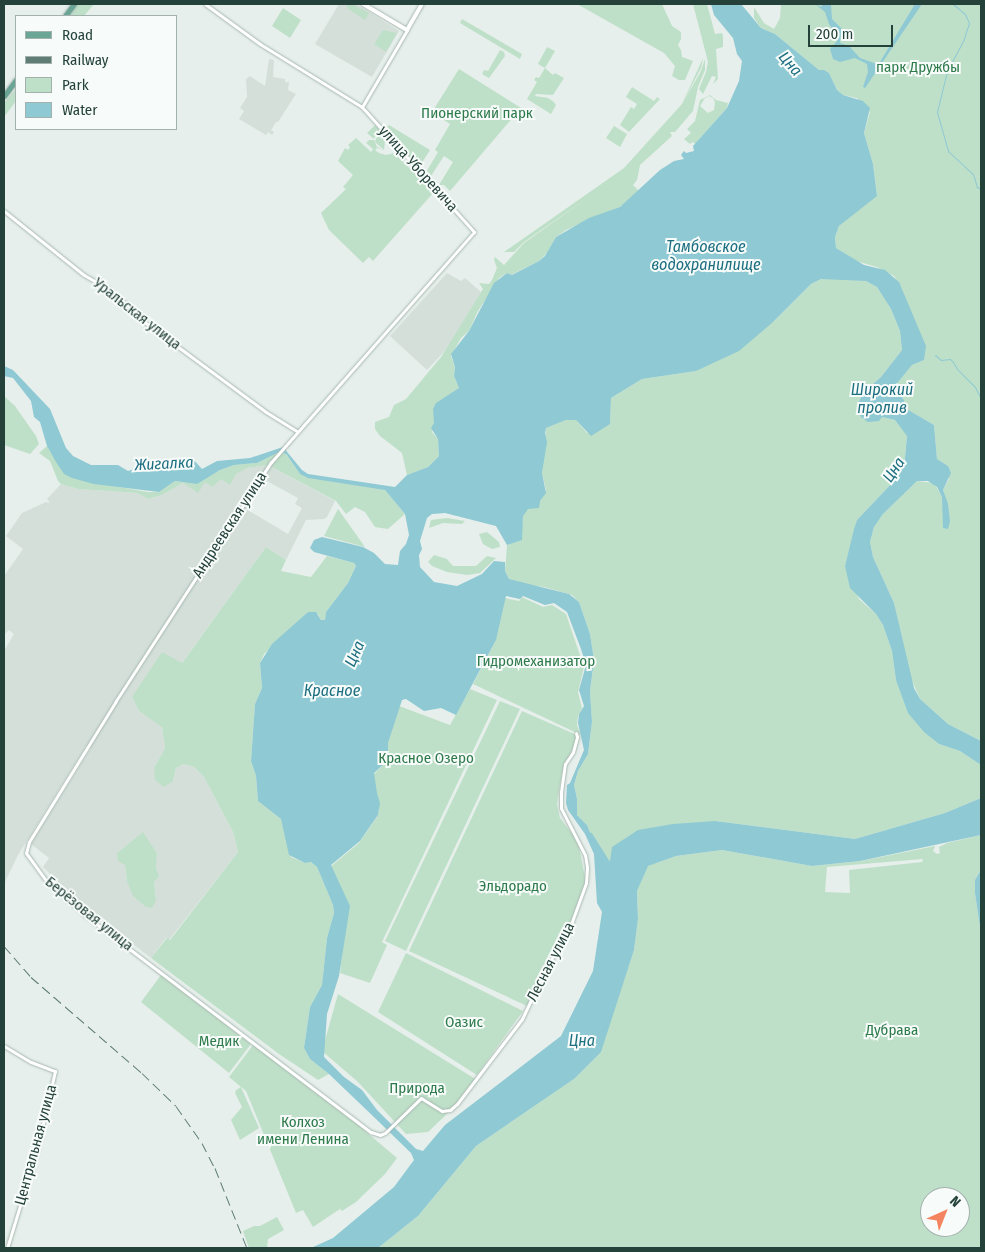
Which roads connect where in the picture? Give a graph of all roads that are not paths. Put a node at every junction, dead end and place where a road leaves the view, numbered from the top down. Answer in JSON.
{"nodes":[{"id":1,"x":74,"y":4,"type":"edge"},
{"id":2,"x":205,"y":4,"type":"edge"},
{"id":3,"x":363,"y":4,"type":"edge"},
{"id":4,"x":422,"y":4,"type":"edge"},
{"id":5,"x":66,"y":15,"type":"edge"},
{"id":6,"x":406,"y":30,"type":"junction"},
{"id":7,"x":15,"y":81,"type":"edge"},
{"id":8,"x":4,"y":96,"type":"edge"},
{"id":9,"x":362,"y":107,"type":"junction"},
{"id":10,"x":4,"y":211,"type":"edge"},
{"id":11,"x":474,"y":232,"type":"joint"},
{"id":12,"x":297,"y":431,"type":"junction"},
{"id":13,"x":576,"y":732,"type":"dead end"},
{"id":14,"x":27,"y":847,"type":"joint"},
{"id":15,"x":4,"y":1046,"type":"edge"},
{"id":16,"x":385,"y":1133,"type":"joint"},
{"id":17,"x":7,"y":1248,"type":"edge"}],
"edges":[{"from":1,"to":5,"type":"main road"},
{"from":2,"to":9,"type":"street","name":"улица Уборевича"},
{"from":3,"to":6,"type":"main road"},
{"from":4,"to":6,"type":"main road"},
{"from":6,"to":9,"type":"street"},
{"from":7,"to":8,"type":"main road"},
{"from":9,"to":11,"type":"street","name":"улица Уборевича"},
{"from":10,"to":12,"type":"street","name":"Уральская улица"},
{"from":11,"to":12,"type":"street","name":"Андреевская улица"},
{"from":12,"to":14,"type":"street","name":"Андреевская улица"},
{"from":13,"to":16,"type":"street","name":"Лесная улица"},
{"from":14,"to":16,"type":"street","name":"Берёзовая улица"},
{"from":15,"to":17,"type":"street","name":"Центральная улица"}]}
